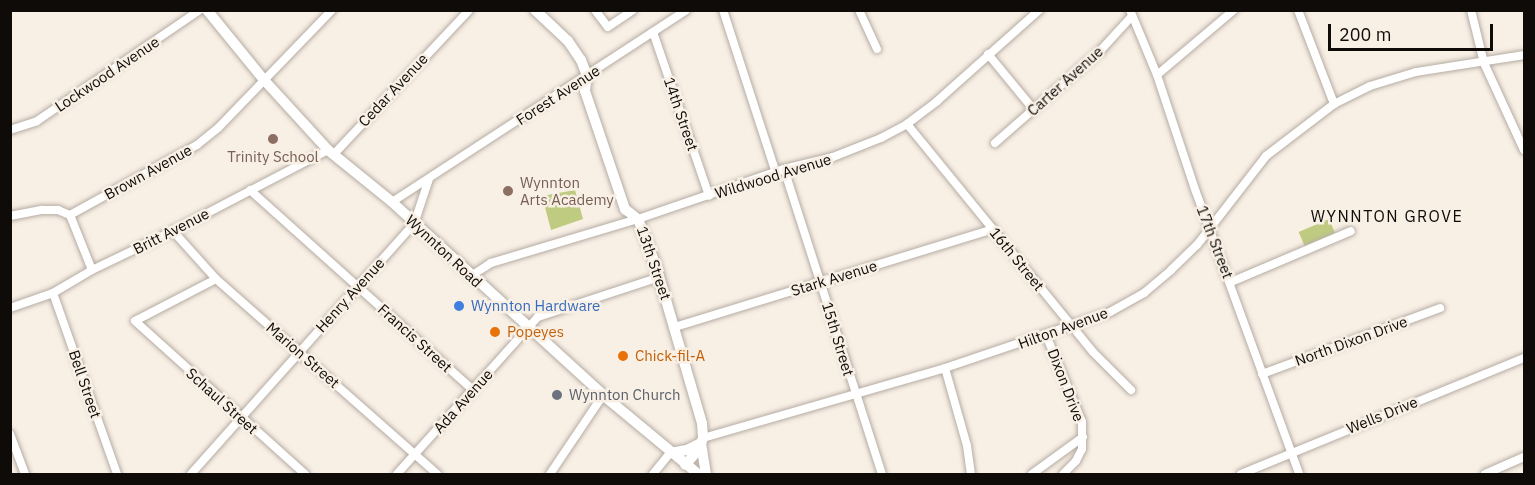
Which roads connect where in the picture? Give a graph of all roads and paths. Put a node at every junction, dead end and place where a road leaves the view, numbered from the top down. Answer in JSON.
{"nodes":[{"id":1,"x":200,"y":10,"type":"edge"},
{"id":2,"x":207,"y":10,"type":"edge"},
{"id":3,"x":332,"y":10,"type":"edge"},
{"id":4,"x":462,"y":10,"type":"edge"},
{"id":5,"x":469,"y":10,"type":"edge"},
{"id":6,"x":536,"y":10,"type":"edge"},
{"id":7,"x":595,"y":10,"type":"edge"},
{"id":8,"x":633,"y":10,"type":"edge"},
{"id":9,"x":686,"y":10,"type":"edge"},
{"id":10,"x":723,"y":10,"type":"edge"},
{"id":11,"x":859,"y":10,"type":"edge"},
{"id":12,"x":1039,"y":10,"type":"edge"},
{"id":13,"x":1234,"y":10,"type":"edge"},
{"id":14,"x":1298,"y":10,"type":"edge"},
{"id":15,"x":1471,"y":10,"type":"edge"},
{"id":16,"x":1131,"y":13,"type":"edge"},
{"id":17,"x":452,"y":27,"type":"junction"},
{"id":18,"x":653,"y":32,"type":"junction"},
{"id":19,"x":877,"y":49,"type":"dead end"},
{"id":20,"x":988,"y":54,"type":"junction"},
{"id":21,"x":1524,"y":55,"type":"edge"},
{"id":22,"x":1484,"y":63,"type":"junction"},
{"id":23,"x":1157,"y":75,"type":"junction"},
{"id":24,"x":587,"y":76,"type":"junction"},
{"id":25,"x":265,"y":81,"type":"junction"},
{"id":26,"x":1334,"y":104,"type":"junction"},
{"id":27,"x":1034,"y":110,"type":"junction"},
{"id":28,"x":907,"y":124,"type":"junction"},
{"id":29,"x":13,"y":130,"type":"edge"},
{"id":30,"x":10,"y":140,"type":"edge"},
{"id":31,"x":995,"y":143,"type":"dead end"},
{"id":32,"x":1524,"y":150,"type":"edge"},
{"id":33,"x":331,"y":152,"type":"junction"},
{"id":34,"x":780,"y":171,"type":"junction"},
{"id":35,"x":429,"y":179,"type":"junction"},
{"id":36,"x":250,"y":190,"type":"junction"},
{"id":37,"x":709,"y":196,"type":"junction"},
{"id":38,"x":392,"y":202,"type":"junction"},
{"id":39,"x":70,"y":215,"type":"junction"},
{"id":40,"x":10,"y":216,"type":"edge"},
{"id":41,"x":638,"y":219,"type":"junction"},
{"id":42,"x":414,"y":224,"type":"junction"},
{"id":43,"x":993,"y":229,"type":"junction"},
{"id":44,"x":1210,"y":229,"type":"junction"},
{"id":45,"x":173,"y":231,"type":"junction"},
{"id":46,"x":1352,"y":231,"type":"dead end"},
{"id":47,"x":92,"y":270,"type":"junction"},
{"id":48,"x":471,"y":276,"type":"junction"},
{"id":49,"x":660,"y":277,"type":"junction"},
{"id":50,"x":216,"y":279,"type":"junction"},
{"id":51,"x":820,"y":282,"type":"junction"},
{"id":52,"x":1231,"y":282,"type":"junction"},
{"id":53,"x":357,"y":286,"type":"junction"},
{"id":54,"x":53,"y":293,"type":"junction"},
{"id":55,"x":10,"y":308,"type":"edge"},
{"id":56,"x":1440,"y":308,"type":"dead end"},
{"id":57,"x":1072,"y":326,"type":"junction"},
{"id":58,"x":675,"y":327,"type":"junction"},
{"id":59,"x":528,"y":328,"type":"junction"},
{"id":60,"x":1046,"y":334,"type":"junction"},
{"id":61,"x":299,"y":351,"type":"junction"},
{"id":62,"x":1524,"y":358,"type":"edge"},
{"id":63,"x":945,"y":368,"type":"junction"},
{"id":64,"x":1262,"y":374,"type":"junction"},
{"id":65,"x":473,"y":390,"type":"junction"},
{"id":66,"x":1131,"y":390,"type":"dead end"},
{"id":67,"x":856,"y":394,"type":"junction"},
{"id":68,"x":603,"y":395,"type":"junction"},
{"id":69,"x":242,"y":419,"type":"junction"},
{"id":70,"x":10,"y":434,"type":"edge"},
{"id":71,"x":1083,"y":437,"type":"junction"},
{"id":72,"x":702,"y":441,"type":"junction"},
{"id":73,"x":14,"y":452,"type":"edge"},
{"id":74,"x":670,"y":453,"type":"junction"},
{"id":75,"x":1291,"y":453,"type":"junction"},
{"id":76,"x":415,"y":454,"type":"junction"},
{"id":77,"x":1524,"y":457,"type":"edge"},
{"id":78,"x":685,"y":465,"type":"junction"},
{"id":79,"x":25,"y":474,"type":"edge"},
{"id":80,"x":117,"y":474,"type":"edge"},
{"id":81,"x":191,"y":474,"type":"edge"},
{"id":82,"x":305,"y":474,"type":"edge"},
{"id":83,"x":397,"y":474,"type":"edge"},
{"id":84,"x":437,"y":474,"type":"edge"},
{"id":85,"x":550,"y":474,"type":"edge"},
{"id":86,"x":653,"y":474,"type":"edge"},
{"id":87,"x":698,"y":474,"type":"edge"},
{"id":88,"x":706,"y":474,"type":"edge"},
{"id":89,"x":882,"y":474,"type":"edge"},
{"id":90,"x":971,"y":474,"type":"edge"},
{"id":91,"x":1032,"y":474,"type":"edge"},
{"id":92,"x":1063,"y":474,"type":"edge"},
{"id":93,"x":1241,"y":474,"type":"edge"},
{"id":94,"x":1299,"y":474,"type":"edge"},
{"id":95,"x":1485,"y":474,"type":"edge"}],
"edges":[{"from":1,"to":29,"type":"street","name":"Lockwood Avenue"},
{"from":2,"to":25,"type":"main road","name":"Wynnton Road"},
{"from":3,"to":25,"type":"street","name":"Brown Avenue"},
{"from":4,"to":17,"type":"street"},
{"from":5,"to":17,"type":"street"},
{"from":6,"to":24,"type":"main road","name":"13th Street"},
{"from":7,"to":8,"type":"street"},
{"from":9,"to":18,"type":"street","name":"Forest Avenue"},
{"from":10,"to":34,"type":"street","name":"15th Street"},
{"from":11,"to":19,"type":"street"},
{"from":12,"to":20,"type":"street","name":"Wildwood Avenue"},
{"from":13,"to":23,"type":"street"},
{"from":14,"to":26,"type":"street"},
{"from":15,"to":22,"type":"street"},
{"from":16,"to":23,"type":"street","name":"17th Street"},
{"from":16,"to":27,"type":"street","name":"Carter Avenue"},
{"from":17,"to":33,"type":"street","name":"Cedar Avenue"},
{"from":18,"to":24,"type":"street","name":"Forest Avenue"},
{"from":18,"to":37,"type":"street","name":"14th Street"},
{"from":20,"to":27,"type":"street"},
{"from":20,"to":28,"type":"street","name":"Wildwood Avenue"},
{"from":21,"to":22,"type":"street","name":"Hilton Avenue"},
{"from":22,"to":26,"type":"street","name":"Hilton Avenue"},
{"from":22,"to":32,"type":"street"},
{"from":23,"to":44,"type":"street","name":"17th Street"},
{"from":24,"to":35,"type":"street","name":"Forest Avenue"},
{"from":24,"to":41,"type":"main road","name":"13th Street"},
{"from":25,"to":33,"type":"main road","name":"Wynnton Road"},
{"from":25,"to":39,"type":"street","name":"Brown Avenue"},
{"from":26,"to":44,"type":"street","name":"Hilton Avenue"},
{"from":27,"to":31,"type":"street","name":"Carter Avenue"},
{"from":28,"to":34,"type":"street","name":"Wildwood Avenue"},
{"from":28,"to":43,"type":"street","name":"16th Street"},
{"from":29,"to":30,"type":"street"},
{"from":33,"to":36,"type":"street","name":"Britt Avenue"},
{"from":33,"to":38,"type":"main road","name":"Wynnton Road"},
{"from":34,"to":37,"type":"street","name":"Wildwood Avenue"},
{"from":34,"to":51,"type":"street","name":"15th Street"},
{"from":35,"to":38,"type":"street","name":"Forest Avenue"},
{"from":35,"to":42,"type":"street"},
{"from":36,"to":45,"type":"street","name":"Britt Avenue"},
{"from":36,"to":53,"type":"street","name":"Francis Street"},
{"from":37,"to":41,"type":"street","name":"Wildwood Avenue"},
{"from":38,"to":42,"type":"main road","name":"Wynnton Road"},
{"from":39,"to":40,"type":"street"},
{"from":39,"to":47,"type":"street"},
{"from":41,"to":48,"type":"street","name":"Wildwood Avenue"},
{"from":41,"to":49,"type":"main road","name":"13th Street"},
{"from":42,"to":48,"type":"main road","name":"Wynnton Road"},
{"from":42,"to":53,"type":"street","name":"Henry Avenue"},
{"from":43,"to":51,"type":"street","name":"Stark Avenue"},
{"from":43,"to":57,"type":"street","name":"16th Street"},
{"from":44,"to":52,"type":"street","name":"17th Street"},
{"from":44,"to":57,"type":"street","name":"Hilton Avenue"},
{"from":45,"to":47,"type":"street","name":"Britt Avenue"},
{"from":45,"to":50,"type":"street","name":"Marion Street"},
{"from":46,"to":52,"type":"street"},
{"from":47,"to":54,"type":"street","name":"Britt Avenue"},
{"from":48,"to":59,"type":"main road","name":"Wynnton Road"},
{"from":49,"to":58,"type":"main road","name":"13th Street"},
{"from":49,"to":59,"type":"street"},
{"from":50,"to":61,"type":"street","name":"Marion Street"},
{"from":50,"to":69,"type":"street","name":"Schaul Street"},
{"from":51,"to":58,"type":"street","name":"Stark Avenue"},
{"from":51,"to":67,"type":"street","name":"15th Street"},
{"from":52,"to":64,"type":"street","name":"17th Street"},
{"from":53,"to":61,"type":"street","name":"Henry Avenue"},
{"from":53,"to":65,"type":"street","name":"Francis Street"},
{"from":54,"to":55,"type":"street","name":"Britt Avenue"},
{"from":54,"to":80,"type":"street","name":"Bell Street"},
{"from":56,"to":64,"type":"street","name":"North Dixon Drive"},
{"from":57,"to":60,"type":"street","name":"Hilton Avenue"},
{"from":57,"to":66,"type":"street","name":"16th Street"},
{"from":58,"to":72,"type":"main road","name":"13th Street"},
{"from":59,"to":65,"type":"street","name":"Ada Avenue"},
{"from":59,"to":68,"type":"main road","name":"Wynnton Road"},
{"from":60,"to":63,"type":"street","name":"Hilton Avenue"},
{"from":60,"to":71,"type":"street","name":"Dixon Drive"},
{"from":61,"to":69,"type":"street","name":"Henry Avenue"},
{"from":61,"to":76,"type":"street","name":"Marion Street"},
{"from":62,"to":75,"type":"street","name":"Wells Drive"},
{"from":63,"to":67,"type":"street","name":"Hilton Avenue"},
{"from":63,"to":90,"type":"street"},
{"from":64,"to":75,"type":"street","name":"17th Street"},
{"from":65,"to":76,"type":"street","name":"Ada Avenue"},
{"from":67,"to":72,"type":"street","name":"Hilton Avenue"},
{"from":67,"to":89,"type":"street","name":"15th Street"},
{"from":68,"to":74,"type":"main road","name":"Wynnton Road"},
{"from":68,"to":85,"type":"street"},
{"from":69,"to":81,"type":"street","name":"Henry Avenue"},
{"from":69,"to":82,"type":"street","name":"Schaul Street"},
{"from":70,"to":73,"type":"street"},
{"from":71,"to":91,"type":"street","name":"Dixon Drive"},
{"from":71,"to":92,"type":"street","name":"Dixon Drive"},
{"from":72,"to":74,"type":"main road"},
{"from":72,"to":78,"type":"main road"},
{"from":72,"to":88,"type":"main road","name":"13th Street"},
{"from":73,"to":79,"type":"street"},
{"from":74,"to":78,"type":"main road","name":"Wynnton Road"},
{"from":74,"to":86,"type":"street"},
{"from":75,"to":93,"type":"street","name":"Wells Drive"},
{"from":75,"to":94,"type":"street","name":"17th Street"},
{"from":76,"to":83,"type":"street","name":"Ada Avenue"},
{"from":76,"to":84,"type":"street","name":"Marion Street"},
{"from":77,"to":95,"type":"street"},
{"from":78,"to":87,"type":"main road","name":"Wynnton Road"}]}
